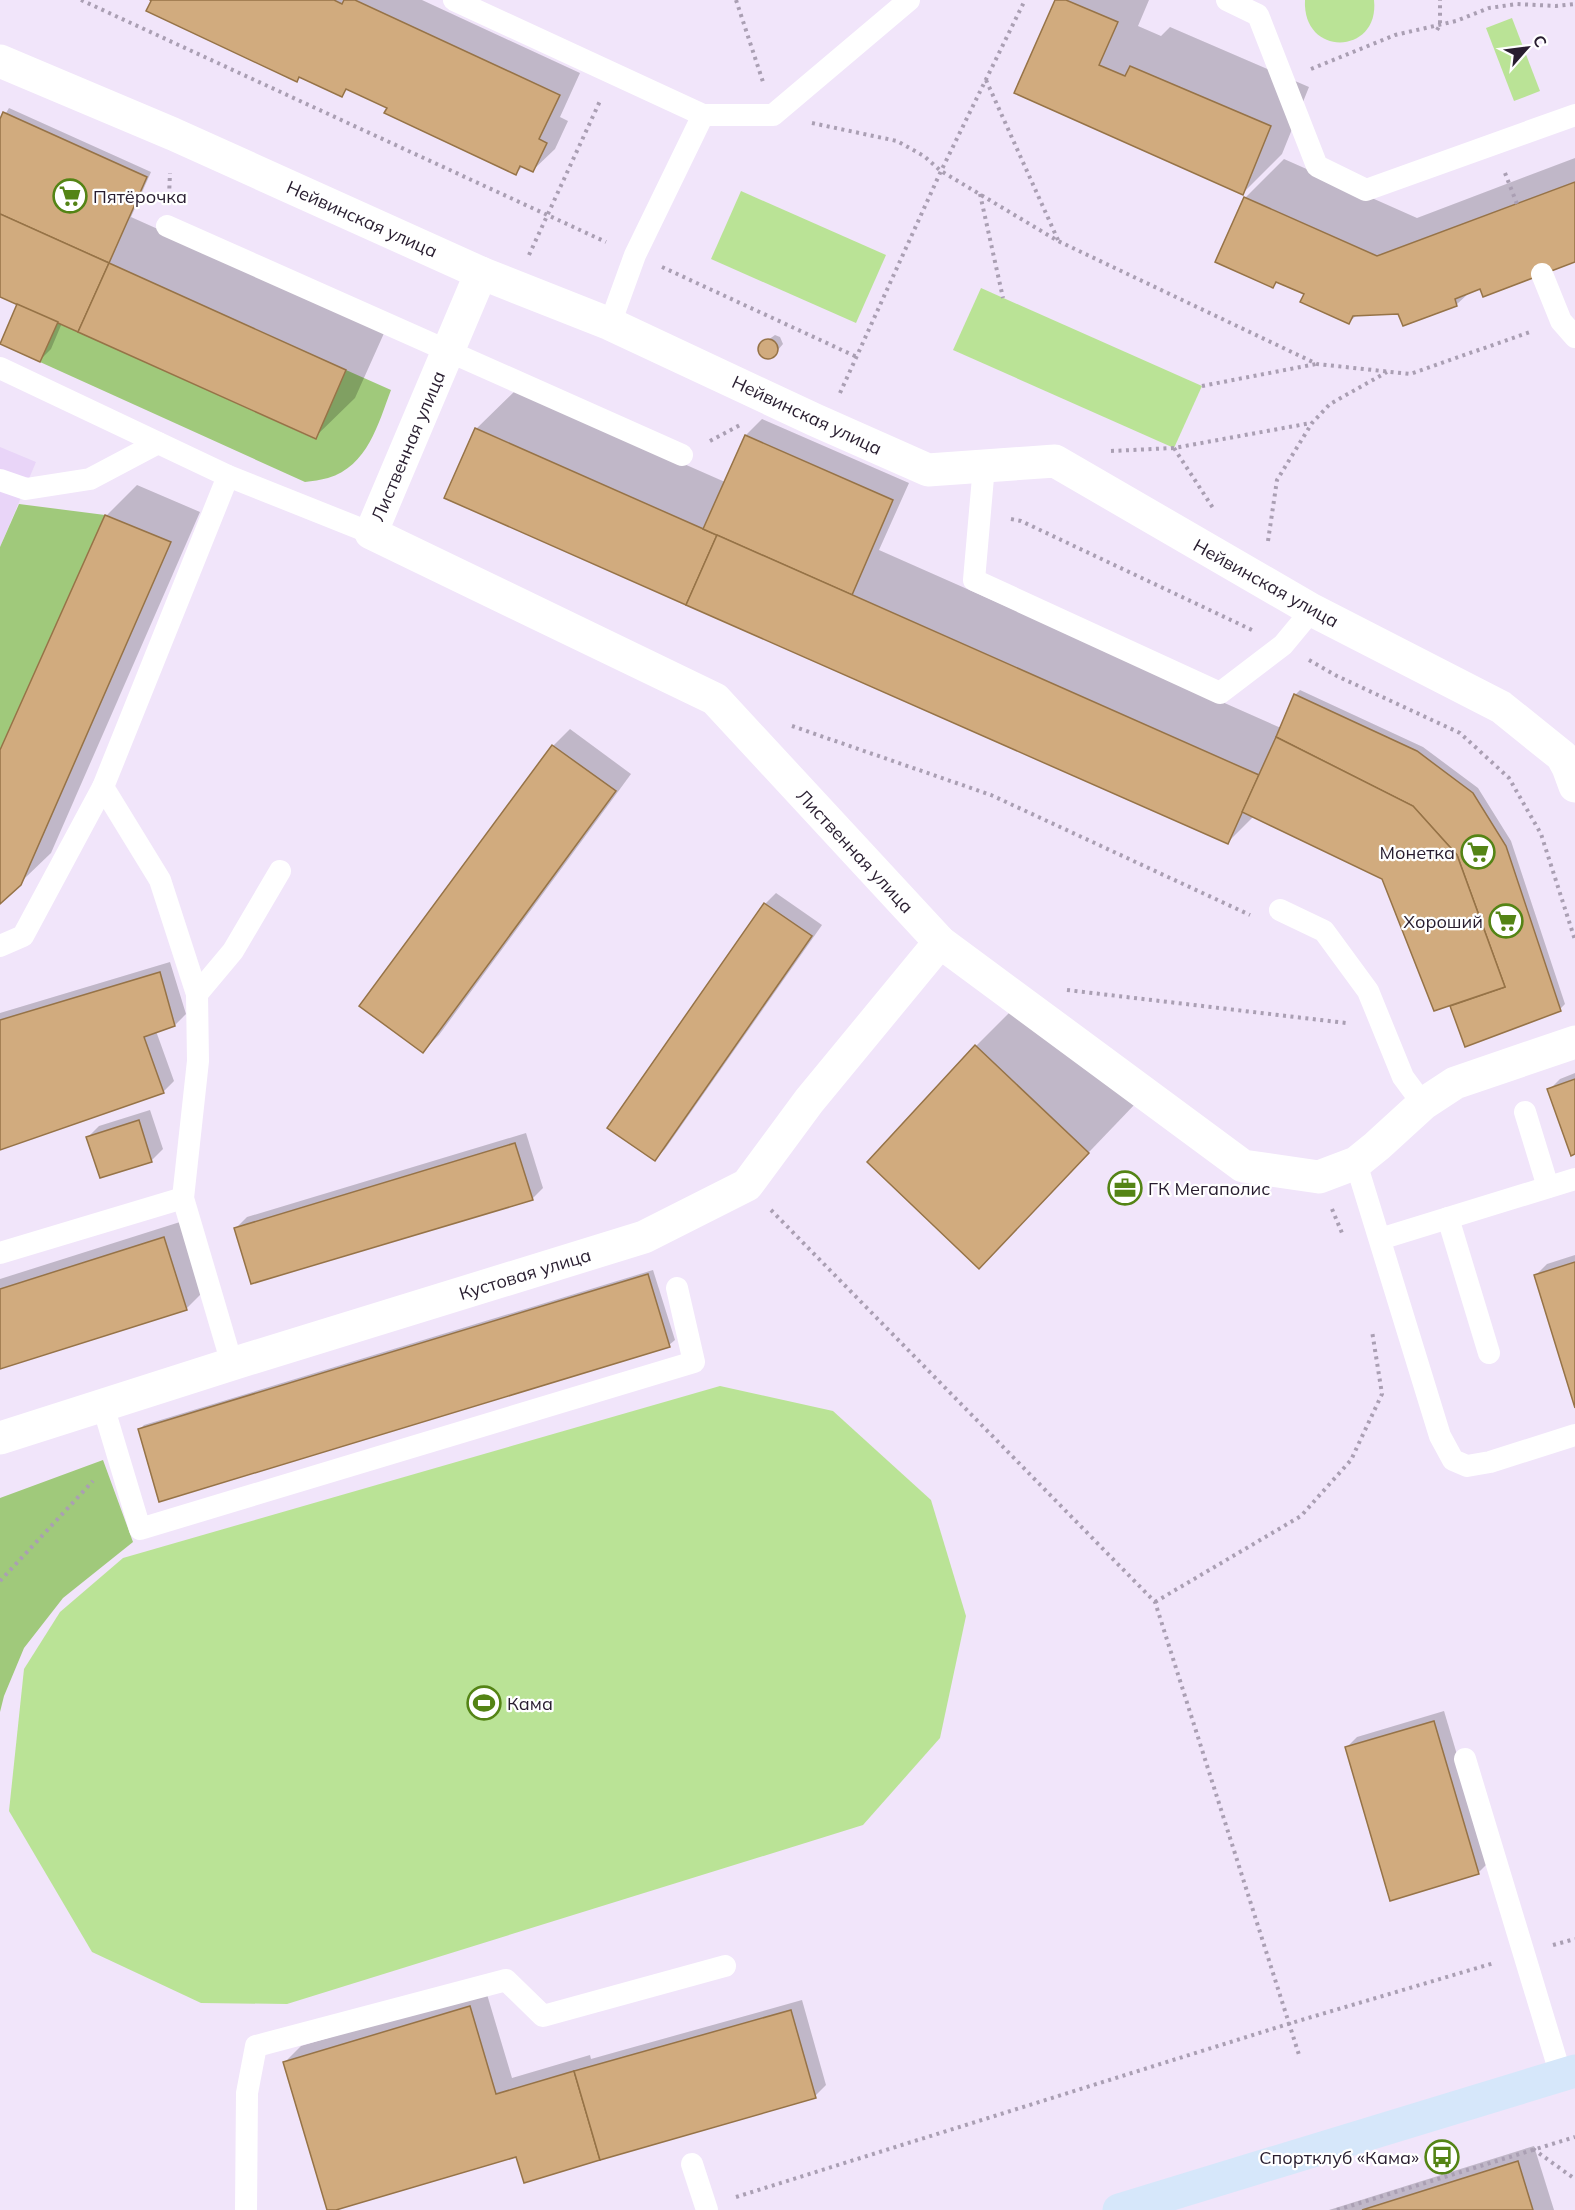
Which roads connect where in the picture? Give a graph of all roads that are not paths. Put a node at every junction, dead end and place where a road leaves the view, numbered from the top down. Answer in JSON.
{"nodes":[{"id":1,"x":454,"y":0,"type":"edge"},
{"id":2,"x":909,"y":0,"type":"edge"},
{"id":3,"x":1227,"y":0,"type":"edge"},
{"id":4,"x":0,"y":62,"type":"edge"},
{"id":5,"x":703,"y":115,"type":"junction"},
{"id":6,"x":1575,"y":115,"type":"edge"},
{"id":7,"x":167,"y":225,"type":"road end"},
{"id":8,"x":481,"y":273,"type":"junction"},
{"id":9,"x":1542,"y":274,"type":"dead end"},
{"id":10,"x":610,"y":324,"type":"junction"},
{"id":11,"x":1568,"y":329,"type":"edge"},
{"id":12,"x":448,"y":352,"type":"junction"},
{"id":13,"x":0,"y":368,"type":"edge"},
{"id":14,"x":158,"y":443,"type":"junction"},
{"id":15,"x":682,"y":455,"type":"road end"},
{"id":16,"x":984,"y":466,"type":"junction"},
{"id":17,"x":228,"y":476,"type":"junction"},
{"id":18,"x":0,"y":480,"type":"edge"},
{"id":19,"x":371,"y":533,"type":"junction"},
{"id":20,"x":1312,"y":610,"type":"junction"},
{"id":21,"x":1573,"y":769,"type":"edge"},
{"id":22,"x":103,"y":787,"type":"junction"},
{"id":23,"x":280,"y":871,"type":"dead end"},
{"id":24,"x":1280,"y":910,"type":"road end"},
{"id":25,"x":940,"y":942,"type":"junction"},
{"id":26,"x":0,"y":946,"type":"edge"},
{"id":27,"x":196,"y":994,"type":"junction"},
{"id":28,"x":1575,"y":1042,"type":"edge"},
{"id":29,"x":1423,"y":1104,"type":"junction"},
{"id":30,"x":1525,"y":1112,"type":"dead end"},
{"id":31,"x":1356,"y":1163,"type":"junction"},
{"id":32,"x":1575,"y":1179,"type":"edge"},
{"id":33,"x":1548,"y":1187,"type":"junction"},
{"id":34,"x":183,"y":1198,"type":"junction"},
{"id":35,"x":1448,"y":1218,"type":"junction"},
{"id":36,"x":1380,"y":1239,"type":"junction"},
{"id":37,"x":0,"y":1253,"type":"edge"},
{"id":38,"x":677,"y":1288,"type":"dead end"},
{"id":39,"x":1489,"y":1353,"type":"dead end"},
{"id":40,"x":232,"y":1364,"type":"junction"},
{"id":41,"x":103,"y":1406,"type":"junction"},
{"id":42,"x":1575,"y":1436,"type":"edge"},
{"id":43,"x":0,"y":1438,"type":"edge"},
{"id":44,"x":1466,"y":1759,"type":"dead end"},
{"id":45,"x":725,"y":1966,"type":"dead end"},
{"id":46,"x":1568,"y":2073,"type":"edge"},
{"id":47,"x":692,"y":2164,"type":"dead end"},
{"id":48,"x":706,"y":2208,"type":"edge"},
{"id":49,"x":246,"y":2210,"type":"edge"},
{"id":50,"x":1119,"y":2210,"type":"edge"}],
"edges":[{"from":1,"to":5,"type":"lane"},
{"from":2,"to":5,"type":"lane"},
{"from":3,"to":6,"type":"lane"},
{"from":4,"to":8,"type":"street","name":"Нейвинская улица"},
{"from":5,"to":10,"type":"lane"},
{"from":7,"to":12,"type":"lane"},
{"from":8,"to":10,"type":"street","name":"Нейвинская улица"},
{"from":8,"to":12,"type":"street","name":"Лиственная улица"},
{"from":9,"to":11,"type":"lane"},
{"from":10,"to":16,"type":"street","name":"Нейвинская улица"},
{"from":12,"to":15,"type":"lane"},
{"from":12,"to":19,"type":"street","name":"Лиственная улица"},
{"from":13,"to":14,"type":"lane"},
{"from":14,"to":17,"type":"lane"},
{"from":14,"to":18,"type":"lane"},
{"from":16,"to":20,"type":"street","name":"Нейвинская улица"},
{"from":16,"to":20,"type":"lane"},
{"from":17,"to":19,"type":"lane"},
{"from":17,"to":22,"type":"lane"},
{"from":19,"to":25,"type":"street","name":"Лиственная улица"},
{"from":20,"to":21,"type":"street","name":"Нейвинская улица"},
{"from":22,"to":26,"type":"lane"},
{"from":22,"to":27,"type":"lane"},
{"from":23,"to":27,"type":"lane"},
{"from":24,"to":29,"type":"lane"},
{"from":25,"to":31,"type":"street","name":"Лиственная улица"},
{"from":25,"to":40,"type":"street","name":"Кустовая улица"},
{"from":27,"to":34,"type":"lane"},
{"from":28,"to":29,"type":"street","name":"Лиственная улица"},
{"from":29,"to":31,"type":"street","name":"Лиственная улица"},
{"from":30,"to":33,"type":"lane"},
{"from":31,"to":36,"type":"lane"},
{"from":32,"to":33,"type":"lane"},
{"from":33,"to":35,"type":"lane"},
{"from":34,"to":37,"type":"lane"},
{"from":34,"to":40,"type":"lane"},
{"from":35,"to":36,"type":"lane"},
{"from":35,"to":39,"type":"lane"},
{"from":36,"to":42,"type":"lane"},
{"from":38,"to":41,"type":"lane"},
{"from":40,"to":41,"type":"street","name":"Кустовая улица"},
{"from":41,"to":43,"type":"street","name":"Кустовая улица"},
{"from":44,"to":46,"type":"lane"},
{"from":45,"to":49,"type":"lane"},
{"from":46,"to":50,"type":"main road"},
{"from":47,"to":48,"type":"lane"}]}
